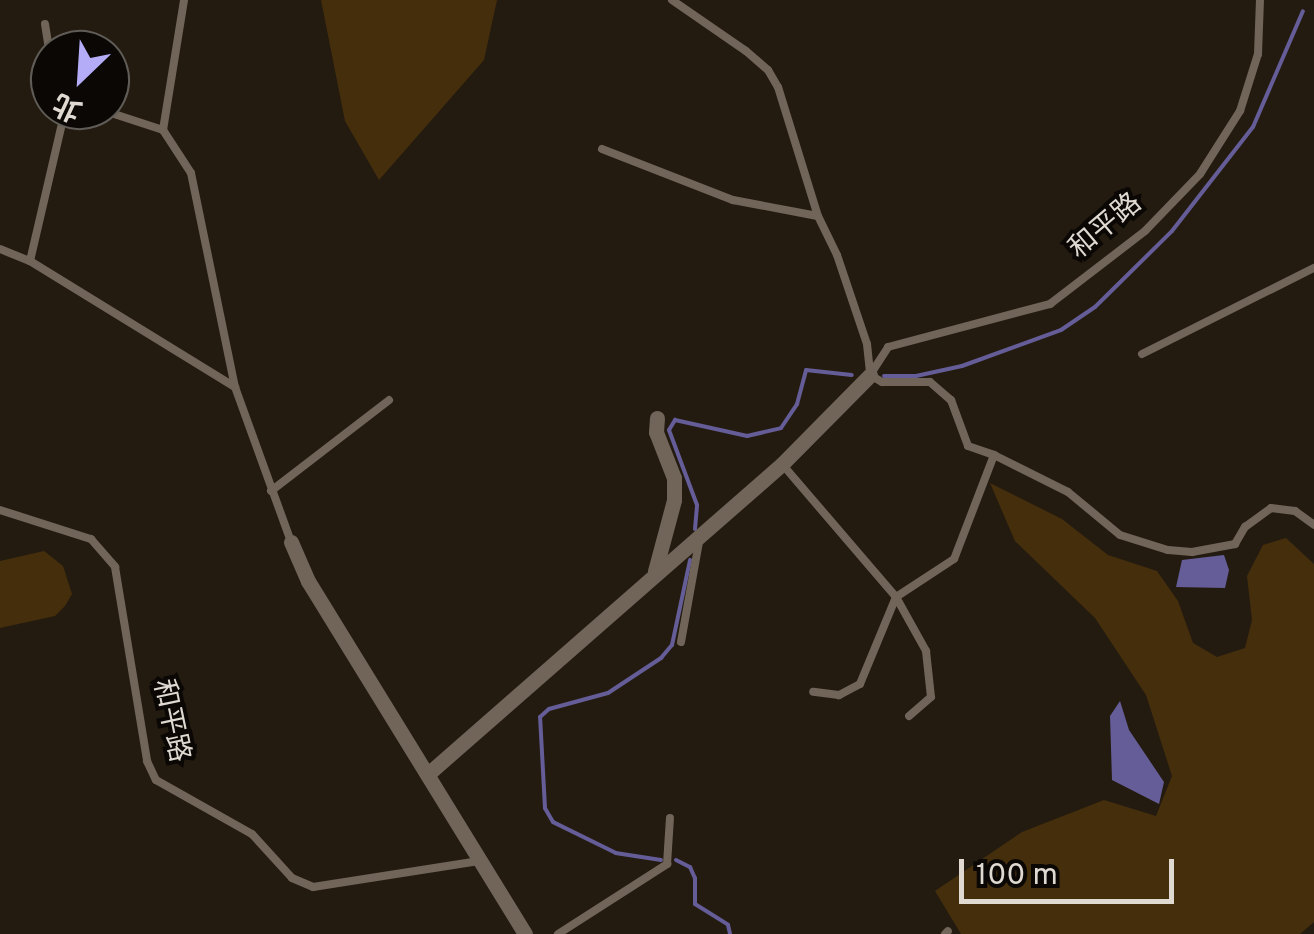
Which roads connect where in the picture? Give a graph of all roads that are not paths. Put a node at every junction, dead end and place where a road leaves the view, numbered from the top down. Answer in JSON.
{"nodes":[{"id":1,"x":184,"y":0,"type":"edge"},
{"id":2,"x":672,"y":0,"type":"edge"},
{"id":3,"x":1260,"y":0,"type":"edge"},
{"id":4,"x":45,"y":24,"type":"dead end"},
{"id":5,"x":46,"y":30,"type":"edge"},
{"id":6,"x":130,"y":119,"type":"edge"},
{"id":7,"x":61,"y":130,"type":"edge"},
{"id":8,"x":163,"y":130,"type":"junction"},
{"id":9,"x":602,"y":149,"type":"dead end"},
{"id":10,"x":818,"y":216,"type":"junction"},
{"id":11,"x":0,"y":249,"type":"edge"},
{"id":12,"x":30,"y":261,"type":"junction"},
{"id":13,"x":1314,"y":268,"type":"edge"},
{"id":14,"x":1142,"y":354,"type":"dead end"},
{"id":15,"x":870,"y":376,"type":"junction"},
{"id":16,"x":235,"y":387,"type":"junction"},
{"id":17,"x":389,"y":400,"type":"dead end"},
{"id":18,"x":657,"y":418,"type":"dead end"},
{"id":19,"x":994,"y":454,"type":"junction"},
{"id":20,"x":782,"y":464,"type":"junction"},
{"id":21,"x":271,"y":492,"type":"junction"},
{"id":22,"x":0,"y":510,"type":"edge"},
{"id":23,"x":1314,"y":525,"type":"edge"},
{"id":24,"x":700,"y":537,"type":"junction"},
{"id":25,"x":291,"y":542,"type":"joint"},
{"id":26,"x":653,"y":575,"type":"junction"},
{"id":27,"x":896,"y":598,"type":"junction"},
{"id":28,"x":680,"y":642,"type":"dead end"},
{"id":29,"x":814,"y":692,"type":"dead end"},
{"id":30,"x":909,"y":716,"type":"dead end"},
{"id":31,"x":429,"y":773,"type":"junction"},
{"id":32,"x":670,"y":818,"type":"dead end"},
{"id":33,"x":479,"y":861,"type":"junction"},
{"id":34,"x":526,"y":934,"type":"edge"},
{"id":35,"x":558,"y":934,"type":"edge"}],
"edges":[{"from":1,"to":8,"type":"lane"},
{"from":2,"to":10,"type":"lane"},
{"from":3,"to":15,"type":"lane","name":"和平路"},
{"from":4,"to":5,"type":"lane"},
{"from":6,"to":8,"type":"lane"},
{"from":7,"to":12,"type":"lane"},
{"from":8,"to":16,"type":"lane"},
{"from":9,"to":10,"type":"lane"},
{"from":10,"to":15,"type":"lane"},
{"from":11,"to":12,"type":"lane"},
{"from":12,"to":16,"type":"lane"},
{"from":13,"to":14,"type":"lane"},
{"from":15,"to":19,"type":"lane"},
{"from":15,"to":20,"type":"street","name":"和平路"},
{"from":16,"to":21,"type":"lane"},
{"from":17,"to":21,"type":"lane"},
{"from":18,"to":26,"type":"street"},
{"from":19,"to":23,"type":"lane"},
{"from":19,"to":27,"type":"lane"},
{"from":20,"to":24,"type":"street","name":"和平路"},
{"from":20,"to":27,"type":"lane"},
{"from":21,"to":25,"type":"lane"},
{"from":22,"to":33,"type":"lane","name":"和平路"},
{"from":24,"to":26,"type":"street","name":"和平路"},
{"from":24,"to":28,"type":"lane"},
{"from":25,"to":31,"type":"street"},
{"from":26,"to":31,"type":"street","name":"和平路"},
{"from":27,"to":29,"type":"lane"},
{"from":27,"to":30,"type":"lane"},
{"from":31,"to":33,"type":"street"},
{"from":32,"to":35,"type":"lane"},
{"from":33,"to":34,"type":"street"}]}
